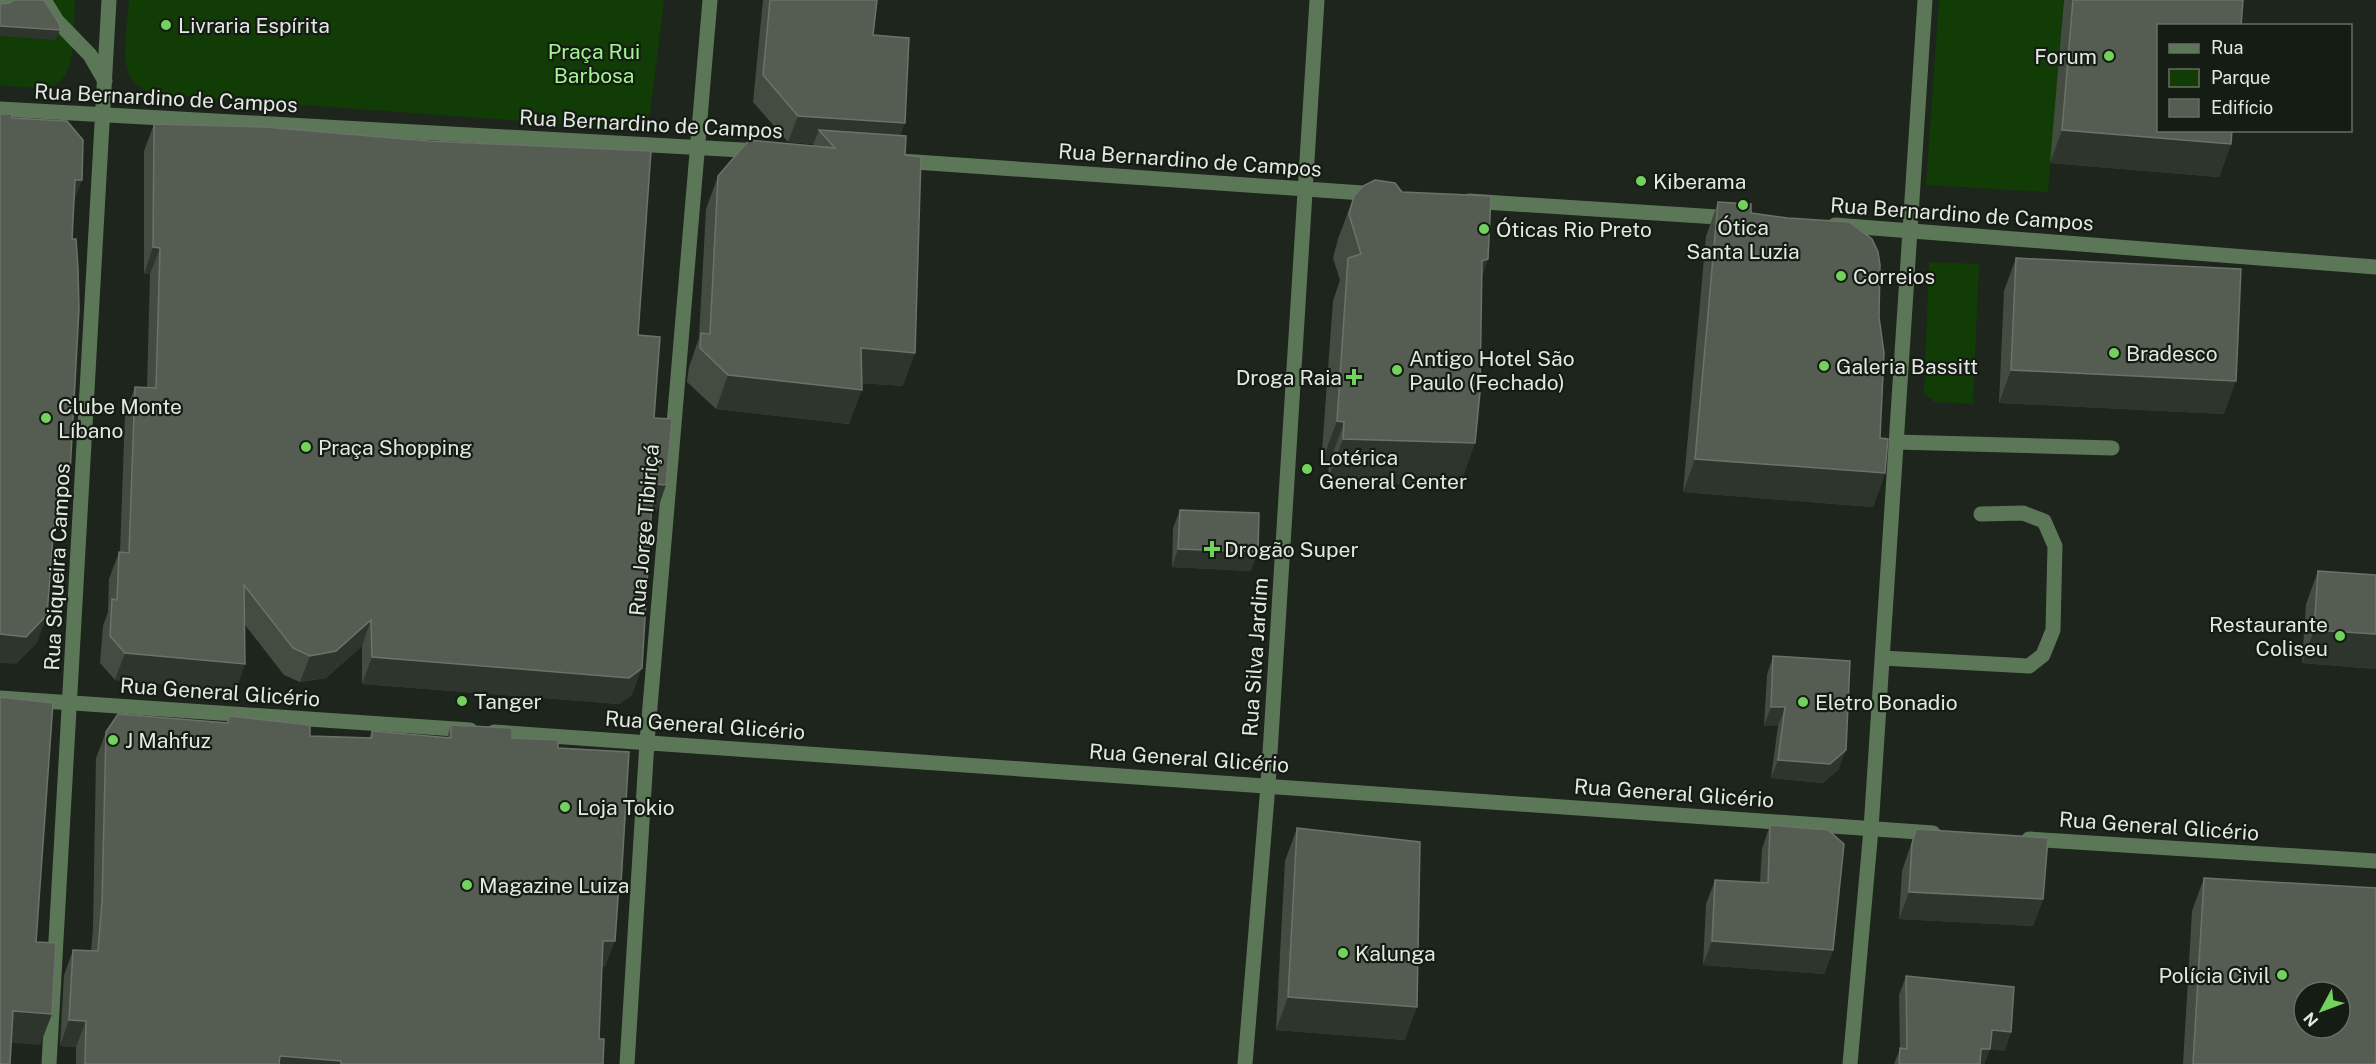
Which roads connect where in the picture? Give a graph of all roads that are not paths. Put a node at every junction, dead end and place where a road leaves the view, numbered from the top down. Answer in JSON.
{"nodes":[{"id":1,"x":6,"y":0,"type":"edge"},
{"id":2,"x":44,"y":0,"type":"edge"},
{"id":3,"x":109,"y":0,"type":"edge"},
{"id":4,"x":710,"y":0,"type":"edge"},
{"id":5,"x":1317,"y":0,"type":"edge"},
{"id":6,"x":1925,"y":0,"type":"edge"},
{"id":7,"x":0,"y":5,"type":"edge"},
{"id":8,"x":105,"y":81,"type":"junction"},
{"id":9,"x":0,"y":110,"type":"edge"},
{"id":10,"x":103,"y":116,"type":"junction"},
{"id":11,"x":698,"y":146,"type":"junction"},
{"id":12,"x":770,"y":152,"type":"edge"},
{"id":13,"x":889,"y":160,"type":"edge"},
{"id":14,"x":1307,"y":190,"type":"junction"},
{"id":15,"x":1390,"y":195,"type":"edge"},
{"id":16,"x":1449,"y":199,"type":"edge"},
{"id":17,"x":1744,"y":219,"type":"edge"},
{"id":18,"x":1815,"y":224,"type":"edge"},
{"id":19,"x":1910,"y":230,"type":"junction"},
{"id":20,"x":2376,"y":267,"type":"edge"},
{"id":21,"x":1896,"y":442,"type":"junction"},
{"id":22,"x":2112,"y":448,"type":"dead end"},
{"id":23,"x":1981,"y":514,"type":"dead end"},
{"id":24,"x":1882,"y":658,"type":"junction"},
{"id":25,"x":0,"y":698,"type":"edge"},
{"id":26,"x":70,"y":703,"type":"junction"},
{"id":27,"x":647,"y":742,"type":"junction"},
{"id":28,"x":1268,"y":784,"type":"junction"},
{"id":29,"x":1871,"y":829,"type":"junction"},
{"id":30,"x":1954,"y":834,"type":"edge"},
{"id":31,"x":2012,"y":838,"type":"edge"},
{"id":32,"x":2376,"y":861,"type":"edge"},
{"id":33,"x":50,"y":1064,"type":"edge"},
{"id":34,"x":627,"y":1064,"type":"edge"},
{"id":35,"x":1245,"y":1064,"type":"edge"},
{"id":36,"x":1851,"y":1064,"type":"edge"}],
"edges":[{"from":1,"to":7,"type":"street"},
{"from":2,"to":8,"type":"street"},
{"from":3,"to":8,"type":"street","name":"Rua Siqueira Campos"},
{"from":4,"to":11,"type":"street","name":"Rua Jorge Tibiriçá"},
{"from":5,"to":14,"type":"street","name":"Rua Silva Jardim"},
{"from":6,"to":19,"type":"street"},
{"from":8,"to":10,"type":"street","name":"Rua Siqueira Campos"},
{"from":9,"to":10,"type":"street","name":"Rua Bernardino de Campos"},
{"from":10,"to":11,"type":"street","name":"Rua Bernardino de Campos"},
{"from":10,"to":26,"type":"street","name":"Rua Siqueira Campos"},
{"from":11,"to":12,"type":"street","name":"Rua Bernardino de Campos"},
{"from":11,"to":27,"type":"street","name":"Rua Jorge Tibiriçá"},
{"from":13,"to":14,"type":"street","name":"Rua Bernardino de Campos"},
{"from":14,"to":15,"type":"street","name":"Rua Bernardino de Campos"},
{"from":14,"to":28,"type":"street","name":"Rua Silva Jardim"},
{"from":16,"to":17,"type":"street"},
{"from":18,"to":19,"type":"street","name":"Rua Bernardino de Campos"},
{"from":19,"to":20,"type":"street","name":"Rua Bernardino de Campos"},
{"from":19,"to":21,"type":"street"},
{"from":21,"to":22,"type":"street"},
{"from":21,"to":24,"type":"street"},
{"from":23,"to":24,"type":"street"},
{"from":24,"to":29,"type":"street"},
{"from":25,"to":26,"type":"street","name":"Rua General Glicério"},
{"from":26,"to":27,"type":"street","name":"Rua General Glicério"},
{"from":26,"to":33,"type":"street","name":"Rua Siqueira Campos"},
{"from":27,"to":28,"type":"street","name":"Rua General Glicério"},
{"from":27,"to":34,"type":"street","name":"Rua Jorge Tibiriçá"},
{"from":28,"to":29,"type":"street","name":"Rua General Glicério"},
{"from":28,"to":35,"type":"street","name":"Rua Silva Jardim"},
{"from":29,"to":30,"type":"street","name":"Rua General Glicério"},
{"from":29,"to":36,"type":"street"},
{"from":31,"to":32,"type":"street","name":"Rua General Glicério"}]}
